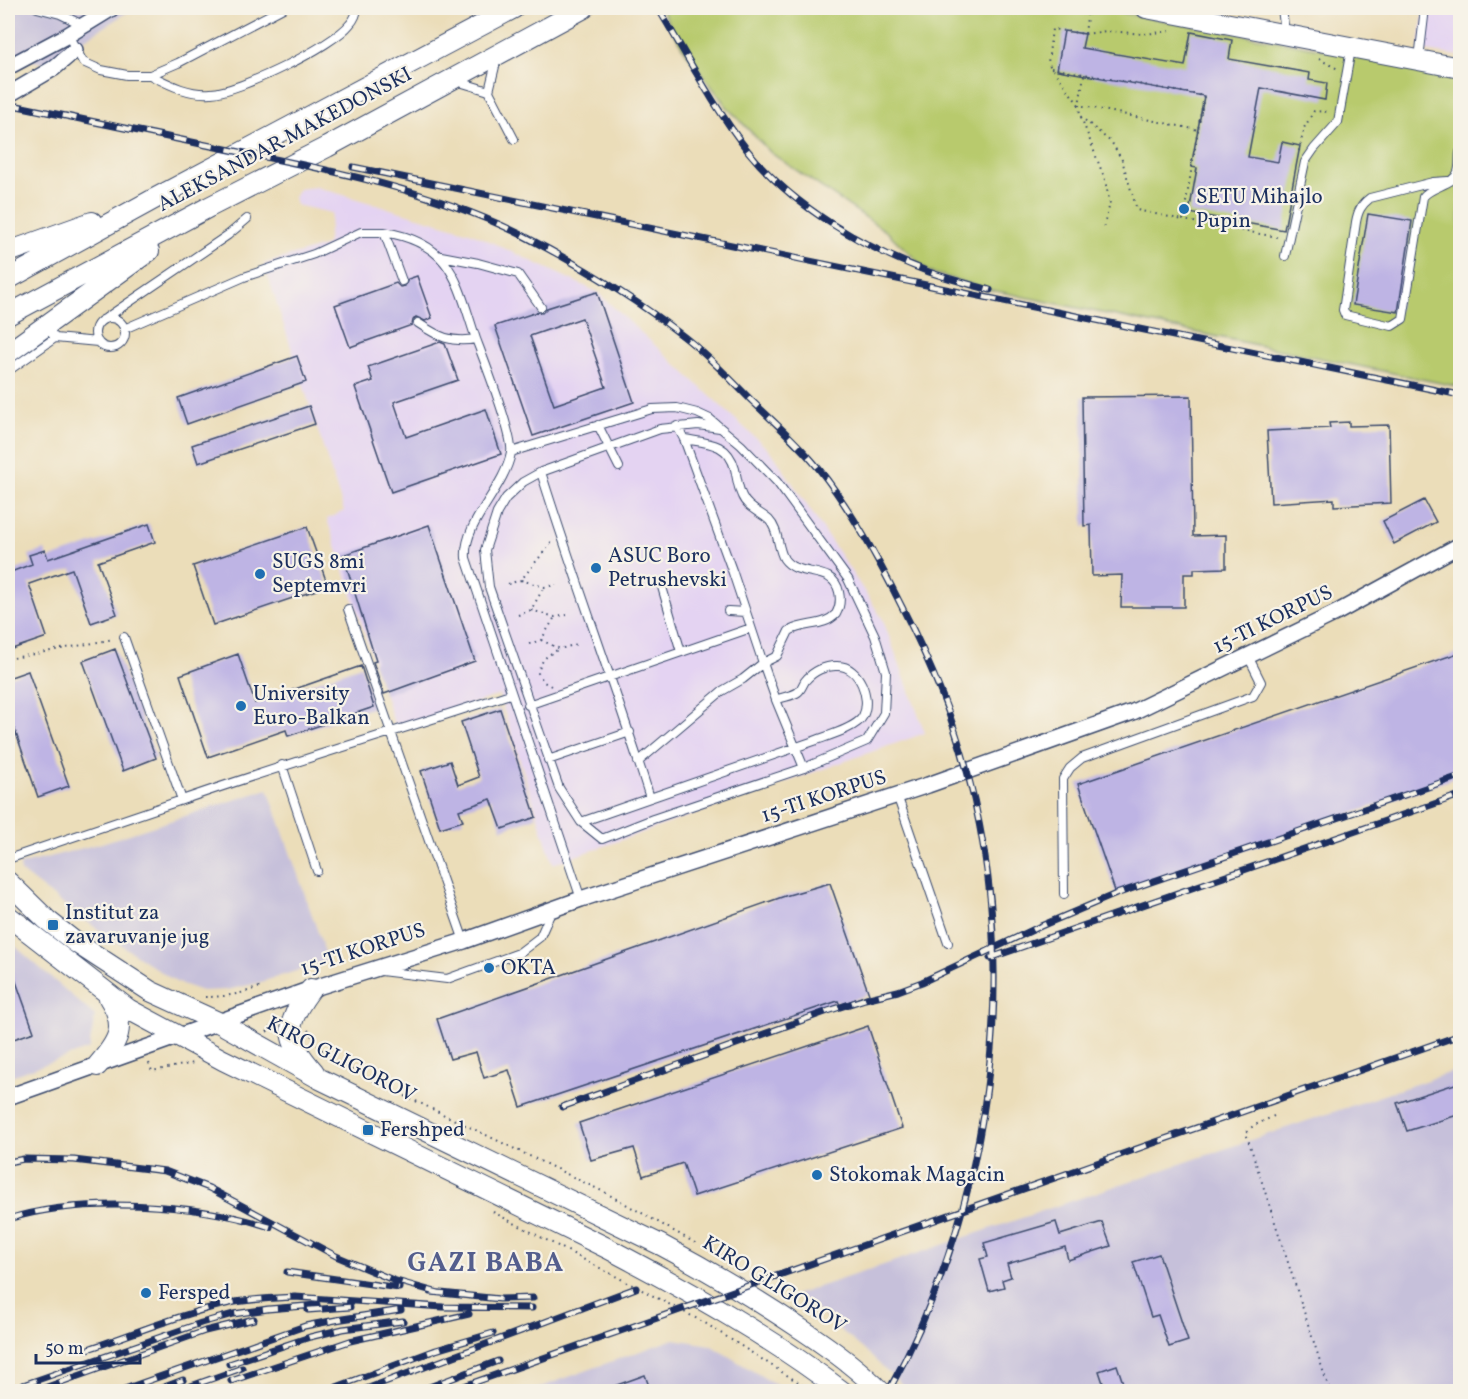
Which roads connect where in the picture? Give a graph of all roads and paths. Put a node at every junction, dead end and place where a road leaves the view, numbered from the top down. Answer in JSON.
{"nodes":[{"id":1,"x":37,"y":8,"type":"edge"},
{"id":2,"x":112,"y":8,"type":"edge"},
{"id":3,"x":283,"y":8,"type":"edge"},
{"id":4,"x":357,"y":8,"type":"edge"},
{"id":5,"x":514,"y":8,"type":"edge"},
{"id":6,"x":584,"y":8,"type":"edge"},
{"id":7,"x":1088,"y":8,"type":"edge"},
{"id":8,"x":1095,"y":8,"type":"edge"},
{"id":9,"x":1106,"y":8,"type":"edge"},
{"id":10,"x":1146,"y":8,"type":"edge"},
{"id":11,"x":1282,"y":8,"type":"edge"},
{"id":12,"x":1425,"y":8,"type":"edge"},
{"id":13,"x":83,"y":26,"type":"junction"},
{"id":14,"x":1182,"y":32,"type":"dead end"},
{"id":15,"x":1085,"y":34,"type":"junction"},
{"id":16,"x":69,"y":35,"type":"junction"},
{"id":17,"x":1285,"y":35,"type":"junction"},
{"id":18,"x":1351,"y":48,"type":"junction"},
{"id":19,"x":75,"y":50,"type":"junction"},
{"id":20,"x":498,"y":54,"type":"junction"},
{"id":21,"x":1312,"y":56,"type":"dead end"},
{"id":22,"x":1419,"y":60,"type":"junction"},
{"id":23,"x":1441,"y":64,"type":"junction"},
{"id":24,"x":8,"y":67,"type":"edge"},
{"id":25,"x":1052,"y":68,"type":"junction"},
{"id":26,"x":1461,"y":68,"type":"edge"},
{"id":27,"x":150,"y":75,"type":"junction"},
{"id":28,"x":1084,"y":75,"type":"junction"},
{"id":29,"x":1339,"y":76,"type":"dead end"},
{"id":30,"x":452,"y":79,"type":"junction"},
{"id":31,"x":1461,"y":79,"type":"edge"},
{"id":32,"x":489,"y":91,"type":"junction"},
{"id":33,"x":8,"y":94,"type":"edge"},
{"id":34,"x":1079,"y":105,"type":"junction"},
{"id":35,"x":1331,"y":110,"type":"dead end"},
{"id":36,"x":1080,"y":116,"type":"junction"},
{"id":37,"x":1198,"y":130,"type":"junction"},
{"id":38,"x":514,"y":139,"type":"dead end"},
{"id":39,"x":1461,"y":153,"type":"edge"},
{"id":40,"x":1299,"y":154,"type":"dead end"},
{"id":41,"x":1448,"y":181,"type":"junction"},
{"id":42,"x":154,"y":199,"type":"junction"},
{"id":43,"x":209,"y":207,"type":"junction"},
{"id":44,"x":247,"y":219,"type":"dead end"},
{"id":45,"x":1184,"y":220,"type":"junction"},
{"id":46,"x":1103,"y":228,"type":"dead end"},
{"id":47,"x":384,"y":231,"type":"junction"},
{"id":48,"x":1284,"y":238,"type":"dead end"},
{"id":49,"x":8,"y":252,"type":"edge"},
{"id":50,"x":441,"y":256,"type":"junction"},
{"id":51,"x":1286,"y":256,"type":"dead end"},
{"id":52,"x":8,"y":279,"type":"edge"},
{"id":53,"x":402,"y":281,"type":"dead end"},
{"id":54,"x":541,"y":307,"type":"dead end"},
{"id":55,"x":8,"y":315,"type":"edge"},
{"id":56,"x":106,"y":318,"type":"junction"},
{"id":57,"x":418,"y":323,"type":"dead end"},
{"id":58,"x":124,"y":329,"type":"junction"},
{"id":59,"x":50,"y":332,"type":"junction"},
{"id":60,"x":476,"y":339,"type":"junction"},
{"id":61,"x":98,"y":342,"type":"junction"},
{"id":62,"x":8,"y":352,"type":"edge"},
{"id":63,"x":8,"y":371,"type":"edge"},
{"id":64,"x":598,"y":425,"type":"junction"},
{"id":65,"x":677,"y":426,"type":"junction"},
{"id":66,"x":720,"y":428,"type":"junction"},
{"id":67,"x":684,"y":439,"type":"junction"},
{"id":68,"x":610,"y":447,"type":"junction"},
{"id":69,"x":511,"y":452,"type":"junction"},
{"id":70,"x":619,"y":467,"type":"dead end"},
{"id":71,"x":541,"y":472,"type":"junction"},
{"id":72,"x":560,"y":533,"type":"junction"},
{"id":73,"x":1461,"y":544,"type":"edge"},
{"id":74,"x":521,"y":580,"type":"junction"},
{"id":75,"x":849,"y":582,"type":"junction"},
{"id":76,"x":508,"y":584,"type":"dead end"},
{"id":77,"x":556,"y":585,"type":"dead end"},
{"id":78,"x":838,"y":586,"type":"junction"},
{"id":79,"x":544,"y":587,"type":"junction"},
{"id":80,"x":662,"y":587,"type":"dead end"},
{"id":81,"x":348,"y":609,"type":"dead end"},
{"id":82,"x":531,"y":610,"type":"junction"},
{"id":83,"x":728,"y":611,"type":"dead end"},
{"id":84,"x":746,"y":612,"type":"junction"},
{"id":85,"x":518,"y":615,"type":"dead end"},
{"id":86,"x":567,"y":615,"type":"dead end"},
{"id":87,"x":555,"y":617,"type":"junction"},
{"id":88,"x":751,"y":628,"type":"junction"},
{"id":89,"x":124,"y":637,"type":"joint"},
{"id":90,"x":542,"y":640,"type":"junction"},
{"id":91,"x":529,"y":644,"type":"dead end"},
{"id":92,"x":576,"y":644,"type":"dead end"},
{"id":93,"x":560,"y":649,"type":"junction"},
{"id":94,"x":681,"y":652,"type":"junction"},
{"id":95,"x":1248,"y":656,"type":"junction"},
{"id":96,"x":8,"y":659,"type":"edge"},
{"id":97,"x":763,"y":663,"type":"junction"},
{"id":98,"x":611,"y":676,"type":"junction"},
{"id":99,"x":569,"y":691,"type":"junction"},
{"id":100,"x":510,"y":693,"type":"junction"},
{"id":101,"x":776,"y":700,"type":"junction"},
{"id":102,"x":528,"y":705,"type":"junction"},
{"id":103,"x":630,"y":732,"type":"junction"},
{"id":104,"x":390,"y":733,"type":"junction"},
{"id":105,"x":796,"y":747,"type":"junction"},
{"id":106,"x":548,"y":760,"type":"junction"},
{"id":107,"x":638,"y":762,"type":"junction"},
{"id":108,"x":282,"y":765,"type":"junction"},
{"id":109,"x":804,"y":768,"type":"junction"},
{"id":110,"x":897,"y":795,"type":"junction"},
{"id":111,"x":650,"y":798,"type":"junction"},
{"id":112,"x":182,"y":800,"type":"junction"},
{"id":113,"x":581,"y":822,"type":"junction"},
{"id":114,"x":8,"y":859,"type":"edge"},
{"id":115,"x":317,"y":871,"type":"dead end"},
{"id":116,"x":8,"y":882,"type":"edge"},
{"id":117,"x":1064,"y":894,"type":"dead end"},
{"id":118,"x":581,"y":900,"type":"junction"},
{"id":119,"x":552,"y":910,"type":"junction"},
{"id":120,"x":8,"y":916,"type":"edge"},
{"id":121,"x":464,"y":941,"type":"junction"},
{"id":122,"x":948,"y":943,"type":"dead end"},
{"id":123,"x":371,"y":970,"type":"junction"},
{"id":124,"x":260,"y":987,"type":"dead end"},
{"id":125,"x":311,"y":989,"type":"junction"},
{"id":126,"x":105,"y":993,"type":"junction"},
{"id":127,"x":197,"y":995,"type":"dead end"},
{"id":128,"x":218,"y":1022,"type":"junction"},
{"id":129,"x":179,"y":1036,"type":"junction"},
{"id":130,"x":196,"y":1063,"type":"dead end"},
{"id":131,"x":97,"y":1066,"type":"junction"},
{"id":132,"x":152,"y":1071,"type":"dead end"},
{"id":133,"x":320,"y":1079,"type":"junction"},
{"id":134,"x":8,"y":1097,"type":"edge"},
{"id":135,"x":1274,"y":1116,"type":"dead end"},
{"id":136,"x":490,"y":1210,"type":"dead end"},
{"id":137,"x":813,"y":1392,"type":"edge"},
{"id":138,"x":843,"y":1392,"type":"edge"},
{"id":139,"x":880,"y":1392,"type":"edge"},
{"id":140,"x":1330,"y":1392,"type":"edge"}],
"edges":[{"from":1,"to":13,"type":"lane"},
{"from":2,"to":13,"type":"street"},
{"from":3,"to":27,"type":"lane"},
{"from":4,"to":27,"type":"lane"},
{"from":5,"to":42,"type":"street","name":"ALEKSANDAR MAKEDONSKI"},
{"from":6,"to":20,"type":"street","name":"ALEKSANDAR MAKEDONSKI"},
{"from":7,"to":15,"type":"path"},
{"from":8,"to":9,"type":"path"},
{"from":10,"to":17,"type":"street"},
{"from":11,"to":17,"type":"lane"},
{"from":12,"to":22,"type":"lane"},
{"from":13,"to":16,"type":"street"},
{"from":14,"to":15,"type":"path"},
{"from":15,"to":25,"type":"path"},
{"from":16,"to":19,"type":"lane"},
{"from":16,"to":24,"type":"street"},
{"from":17,"to":18,"type":"street"},
{"from":18,"to":22,"type":"street"},
{"from":18,"to":51,"type":"lane"},
{"from":19,"to":27,"type":"lane"},
{"from":19,"to":33,"type":"street"},
{"from":20,"to":30,"type":"street","name":"ALEKSANDAR MAKEDONSKI"},
{"from":20,"to":32,"type":"lane"},
{"from":21,"to":29,"type":"path"},
{"from":22,"to":23,"type":"street"},
{"from":23,"to":26,"type":"street"},
{"from":23,"to":31,"type":"lane"},
{"from":25,"to":28,"type":"path"},
{"from":25,"to":34,"type":"path"},
{"from":28,"to":34,"type":"path"},
{"from":28,"to":37,"type":"path"},
{"from":30,"to":32,"type":"lane"},
{"from":30,"to":43,"type":"street","name":"ALEKSANDAR MAKEDONSKI"},
{"from":32,"to":38,"type":"lane"},
{"from":34,"to":36,"type":"path"},
{"from":34,"to":37,"type":"path"},
{"from":35,"to":40,"type":"path"},
{"from":36,"to":45,"type":"path"},
{"from":36,"to":46,"type":"path"},
{"from":37,"to":45,"type":"path"},
{"from":39,"to":41,"type":"lane"},
{"from":41,"to":41,"type":"lane"},
{"from":42,"to":49,"type":"street"},
{"from":42,"to":52,"type":"street","name":"ALEKSANDAR MAKEDONSKI"},
{"from":43,"to":55,"type":"street","name":"ALEKSANDAR MAKEDONSKI"},
{"from":43,"to":59,"type":"street"},
{"from":44,"to":56,"type":"lane"},
{"from":45,"to":48,"type":"path"},
{"from":47,"to":50,"type":"lane"},
{"from":47,"to":53,"type":"lane"},
{"from":47,"to":58,"type":"lane"},
{"from":50,"to":54,"type":"lane"},
{"from":50,"to":60,"type":"lane"},
{"from":56,"to":58,"type":"lane"},
{"from":56,"to":61,"type":"lane"},
{"from":57,"to":60,"type":"lane"},
{"from":58,"to":61,"type":"lane"},
{"from":59,"to":61,"type":"lane"},
{"from":59,"to":62,"type":"street"},
{"from":59,"to":63,"type":"lane"},
{"from":60,"to":69,"type":"lane"},
{"from":64,"to":66,"type":"lane"},
{"from":64,"to":68,"type":"lane"},
{"from":64,"to":69,"type":"lane"},
{"from":65,"to":66,"type":"lane"},
{"from":65,"to":67,"type":"lane"},
{"from":65,"to":68,"type":"lane"},
{"from":66,"to":75,"type":"lane"},
{"from":67,"to":78,"type":"lane"},
{"from":67,"to":84,"type":"lane"},
{"from":68,"to":70,"type":"lane"},
{"from":68,"to":71,"type":"lane"},
{"from":69,"to":100,"type":"lane"},
{"from":71,"to":72,"type":"lane"},
{"from":71,"to":102,"type":"lane"},
{"from":72,"to":74,"type":"path"},
{"from":72,"to":98,"type":"lane"},
{"from":73,"to":95,"type":"street","name":"15-TI KORPUS"},
{"from":74,"to":76,"type":"path"},
{"from":74,"to":79,"type":"path"},
{"from":75,"to":78,"type":"lane"},
{"from":75,"to":109,"type":"lane"},
{"from":77,"to":79,"type":"path"},
{"from":78,"to":97,"type":"lane"},
{"from":79,"to":82,"type":"path"},
{"from":80,"to":94,"type":"lane"},
{"from":81,"to":104,"type":"lane"},
{"from":82,"to":85,"type":"path"},
{"from":82,"to":87,"type":"path"},
{"from":83,"to":84,"type":"lane"},
{"from":84,"to":88,"type":"lane"},
{"from":86,"to":87,"type":"path"},
{"from":87,"to":90,"type":"path"},
{"from":88,"to":94,"type":"lane"},
{"from":88,"to":97,"type":"lane"},
{"from":89,"to":96,"type":"path"},
{"from":89,"to":112,"type":"lane"},
{"from":90,"to":91,"type":"path"},
{"from":90,"to":93,"type":"path"},
{"from":92,"to":93,"type":"path"},
{"from":93,"to":99,"type":"path"},
{"from":94,"to":98,"type":"lane"},
{"from":95,"to":110,"type":"street","name":"15-TI KORPUS"},
{"from":95,"to":117,"type":"lane"},
{"from":97,"to":101,"type":"lane"},
{"from":97,"to":107,"type":"lane"},
{"from":98,"to":99,"type":"lane"},
{"from":98,"to":103,"type":"lane"},
{"from":99,"to":102,"type":"lane"},
{"from":100,"to":104,"type":"lane"},
{"from":100,"to":118,"type":"lane"},
{"from":101,"to":105,"type":"lane"},
{"from":101,"to":105,"type":"lane"},
{"from":102,"to":106,"type":"lane"},
{"from":103,"to":106,"type":"lane"},
{"from":103,"to":107,"type":"lane"},
{"from":104,"to":108,"type":"lane"},
{"from":104,"to":121,"type":"lane"},
{"from":105,"to":109,"type":"lane"},
{"from":105,"to":111,"type":"lane"},
{"from":106,"to":113,"type":"lane"},
{"from":107,"to":111,"type":"lane"},
{"from":108,"to":112,"type":"lane"},
{"from":108,"to":115,"type":"lane"},
{"from":109,"to":113,"type":"lane"},
{"from":110,"to":118,"type":"street","name":"15-TI KORPUS"},
{"from":110,"to":122,"type":"lane"},
{"from":111,"to":113,"type":"lane"},
{"from":112,"to":114,"type":"lane"},
{"from":116,"to":128,"type":"street","name":"KIRO GLIGOROV"},
{"from":118,"to":119,"type":"street","name":"15-TI KORPUS"},
{"from":119,"to":121,"type":"street","name":"15-TI KORPUS"},
{"from":119,"to":123,"type":"lane"},
{"from":120,"to":126,"type":"street"},
{"from":121,"to":123,"type":"street","name":"15-TI KORPUS"},
{"from":123,"to":125,"type":"street","name":"15-TI KORPUS"},
{"from":124,"to":127,"type":"path"},
{"from":125,"to":128,"type":"street","name":"15-TI KORPUS"},
{"from":125,"to":133,"type":"street"},
{"from":126,"to":129,"type":"street"},
{"from":126,"to":131,"type":"street"},
{"from":128,"to":129,"type":"street","name":"15-TI KORPUS"},
{"from":128,"to":133,"type":"street","name":"KIRO GLIGOROV"},
{"from":129,"to":131,"type":"street","name":"15-TI KORPUS"},
{"from":129,"to":138,"type":"street"},
{"from":130,"to":132,"type":"path"},
{"from":131,"to":134,"type":"street","name":"15-TI KORPUS"},
{"from":133,"to":139,"type":"street","name":"KIRO GLIGOROV"},
{"from":135,"to":140,"type":"path"},
{"from":136,"to":137,"type":"path"}]}
